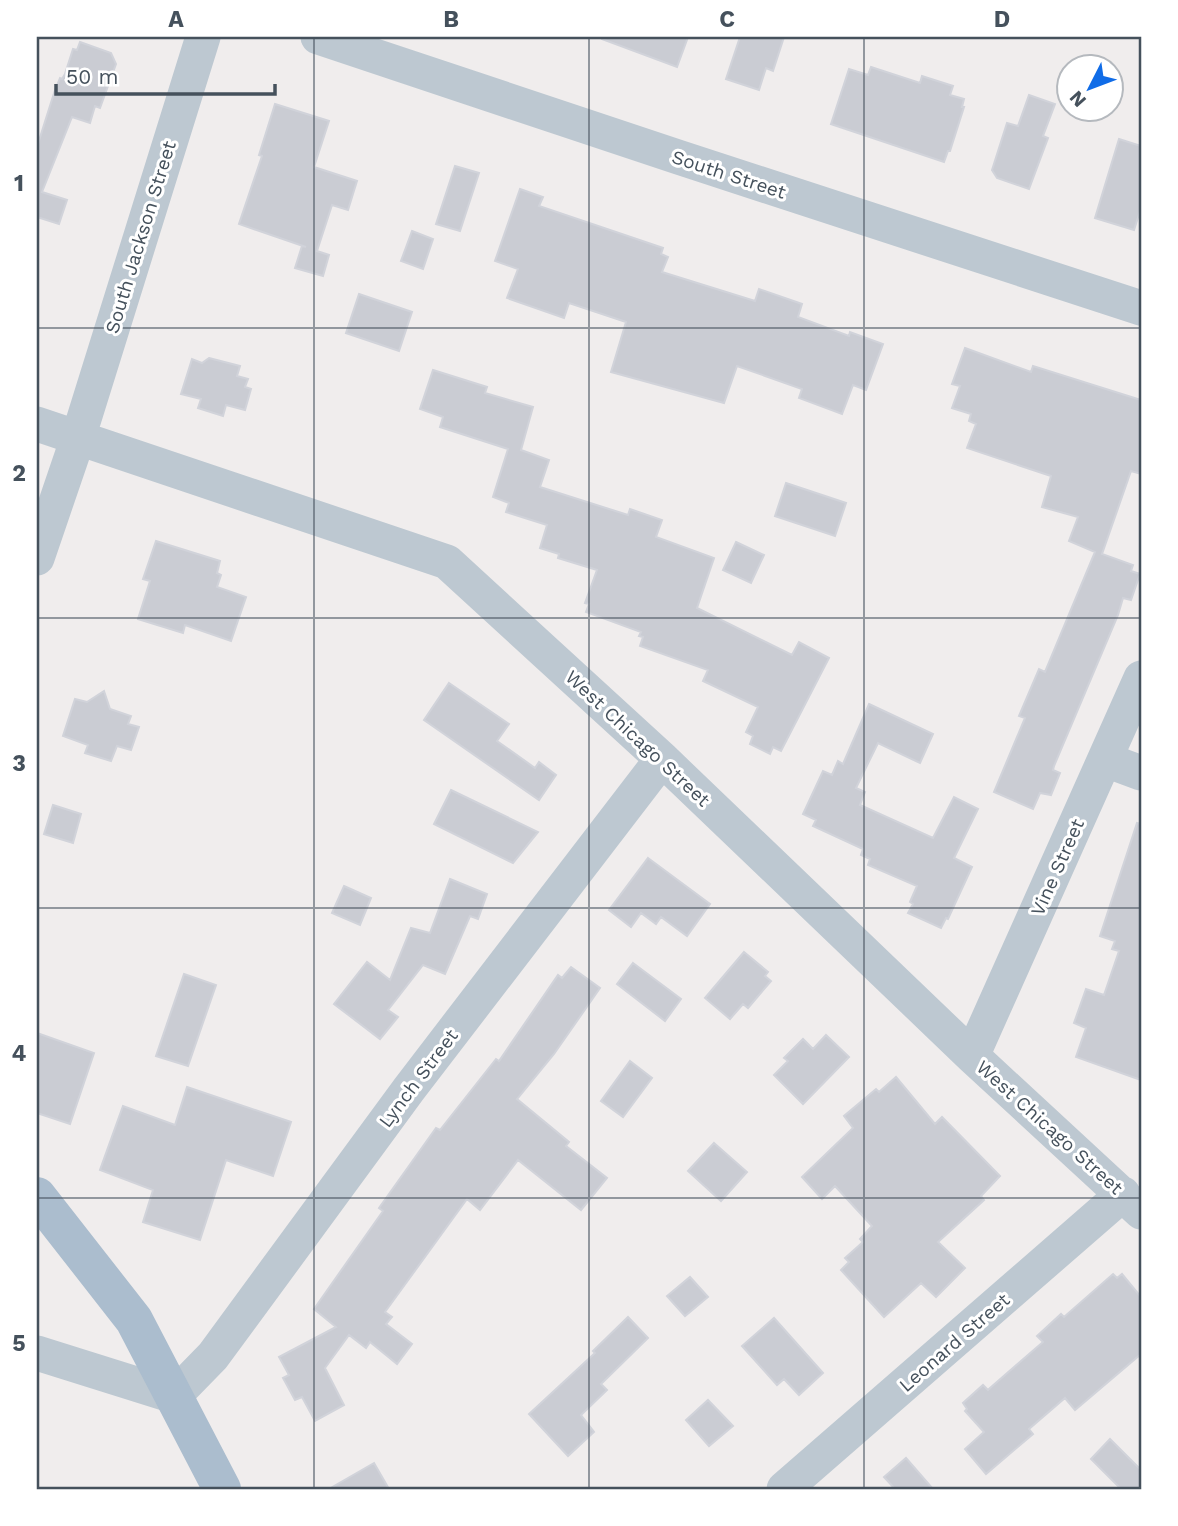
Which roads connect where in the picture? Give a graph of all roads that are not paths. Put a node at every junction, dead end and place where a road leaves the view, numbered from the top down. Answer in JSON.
{"nodes":[{"id":1,"x":203,"y":37,"type":"edge"},
{"id":2,"x":318,"y":37,"type":"edge"},
{"id":3,"x":1141,"y":308,"type":"edge"},
{"id":4,"x":37,"y":424,"type":"edge"},
{"id":5,"x":78,"y":438,"type":"junction"},
{"id":6,"x":37,"y":558,"type":"edge"},
{"id":7,"x":1141,"y":677,"type":"edge"},
{"id":8,"x":662,"y":759,"type":"junction"},
{"id":9,"x":1106,"y":760,"type":"junction"},
{"id":10,"x":1141,"y":773,"type":"edge"},
{"id":11,"x":972,"y":1056,"type":"junction"},
{"id":12,"x":37,"y":1196,"type":"edge"},
{"id":13,"x":1132,"y":1203,"type":"edge"},
{"id":14,"x":37,"y":1353,"type":"edge"},
{"id":15,"x":174,"y":1396,"type":"junction"},
{"id":16,"x":222,"y":1489,"type":"edge"},
{"id":17,"x":784,"y":1489,"type":"edge"}],
"edges":[{"from":1,"to":5,"type":"street","name":"South Jackson Street"},
{"from":2,"to":3,"type":"street","name":"South Street"},
{"from":4,"to":5,"type":"street","name":"West Chicago Street"},
{"from":5,"to":6,"type":"street","name":"South Jackson Street"},
{"from":5,"to":8,"type":"street","name":"West Chicago Street"},
{"from":7,"to":9,"type":"street","name":"Vine Street"},
{"from":8,"to":11,"type":"street","name":"West Chicago Street"},
{"from":8,"to":15,"type":"street","name":"Lynch Street"},
{"from":9,"to":10,"type":"street"},
{"from":9,"to":11,"type":"street","name":"Vine Street"},
{"from":11,"to":13,"type":"street","name":"West Chicago Street"},
{"from":12,"to":15,"type":"main road"},
{"from":13,"to":17,"type":"street","name":"Leonard Street"},
{"from":14,"to":15,"type":"street"},
{"from":15,"to":16,"type":"main road"}]}
